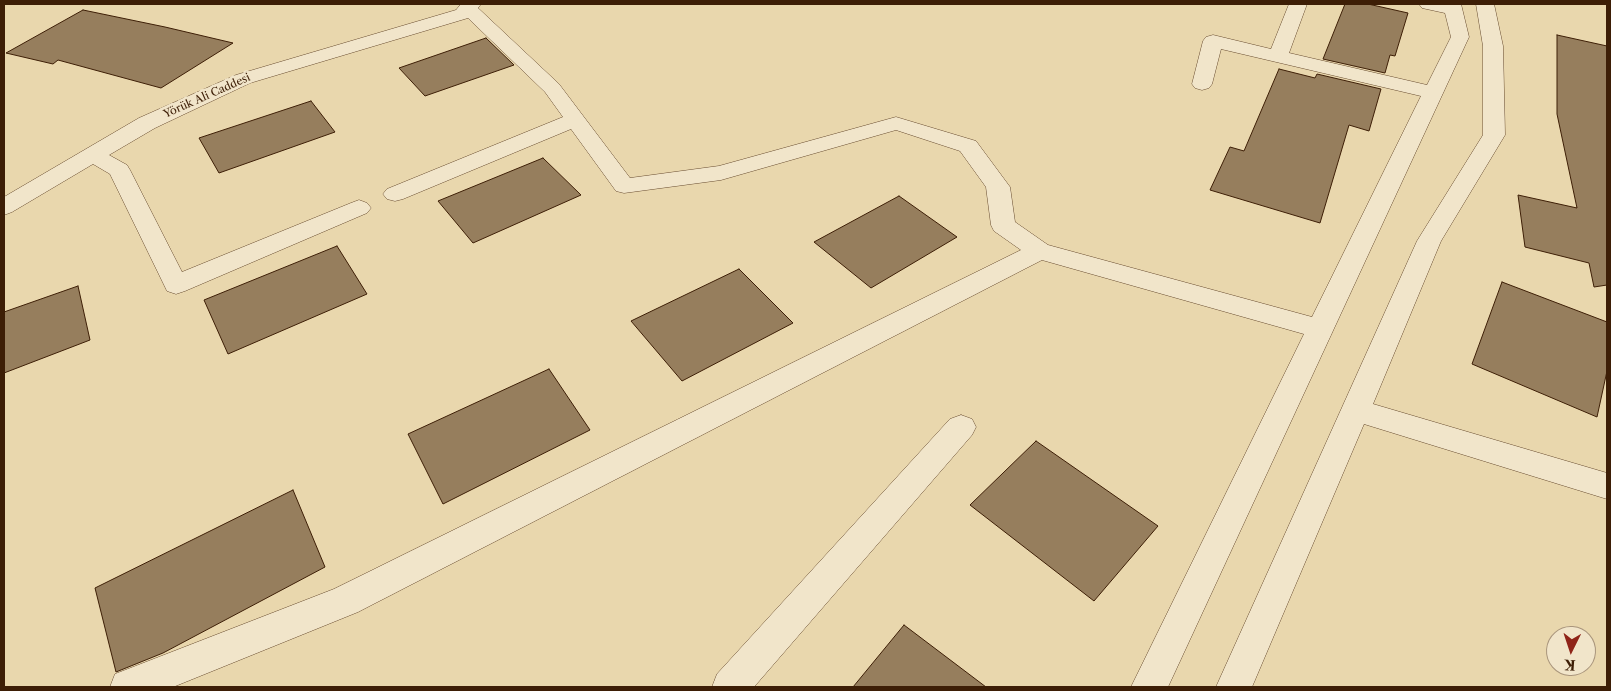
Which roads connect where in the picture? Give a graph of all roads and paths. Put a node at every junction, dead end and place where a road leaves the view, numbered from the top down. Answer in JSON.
{"nodes":[{"id":1,"x":445,"y":4,"type":"edge"},
{"id":2,"x":1298,"y":4,"type":"edge"},
{"id":3,"x":1485,"y":4,"type":"edge"},
{"id":4,"x":1444,"y":5,"type":"edge"},
{"id":5,"x":469,"y":8,"type":"edge"},
{"id":6,"x":1278,"y":56,"type":"junction"},
{"id":7,"x":1202,"y":84,"type":"dead end"},
{"id":8,"x":1434,"y":93,"type":"junction"},
{"id":9,"x":575,"y":120,"type":"junction"},
{"id":10,"x":94,"y":155,"type":"junction"},
{"id":11,"x":395,"y":194,"type":"dead end"},
{"id":12,"x":4,"y":207,"type":"edge"},
{"id":13,"x":359,"y":208,"type":"dead end"},
{"id":14,"x":1039,"y":251,"type":"junction"},
{"id":15,"x":1322,"y":328,"type":"junction"},
{"id":16,"x":1355,"y":410,"type":"junction"},
{"id":17,"x":961,"y":426,"type":"dead end"},
{"id":18,"x":1607,"y":486,"type":"edge"},
{"id":19,"x":128,"y":687,"type":"edge"},
{"id":20,"x":730,"y":687,"type":"edge"},
{"id":21,"x":1149,"y":687,"type":"edge"},
{"id":22,"x":1234,"y":687,"type":"edge"}],
"edges":[{"from":1,"to":5,"type":"street"},
{"from":2,"to":6,"type":"street"},
{"from":3,"to":16,"type":"street"},
{"from":4,"to":8,"type":"street"},
{"from":5,"to":9,"type":"street"},
{"from":5,"to":10,"type":"street","name":"Yörük Ali Caddesi"},
{"from":6,"to":7,"type":"street"},
{"from":6,"to":8,"type":"street"},
{"from":8,"to":15,"type":"street"},
{"from":9,"to":11,"type":"street"},
{"from":9,"to":14,"type":"street"},
{"from":10,"to":12,"type":"street","name":"Yörük Ali Caddesi"},
{"from":10,"to":13,"type":"street"},
{"from":14,"to":15,"type":"street"},
{"from":14,"to":19,"type":"street"},
{"from":15,"to":21,"type":"street"},
{"from":16,"to":18,"type":"street"},
{"from":16,"to":22,"type":"street"},
{"from":17,"to":20,"type":"street"}]}
